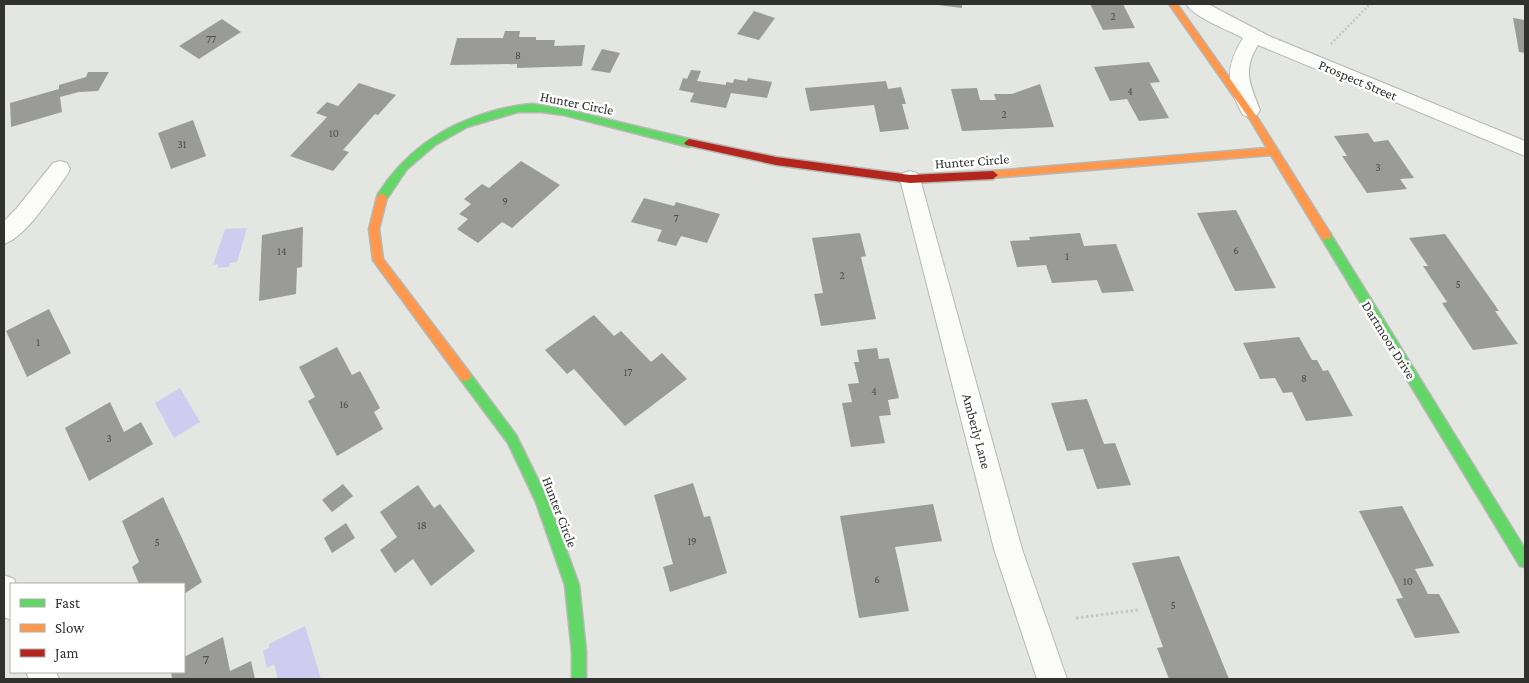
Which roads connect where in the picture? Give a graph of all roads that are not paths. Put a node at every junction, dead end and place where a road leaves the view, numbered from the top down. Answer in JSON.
{"nodes":[{"id":1,"x":1173,"y":4,"type":"edge"},
{"id":2,"x":1195,"y":4,"type":"edge"},
{"id":3,"x":1214,"y":16,"type":"junction"},
{"id":4,"x":1254,"y":36,"type":"junction"},
{"id":5,"x":1202,"y":45,"type":"junction"},
{"id":6,"x":1254,"y":119,"type":"junction"},
{"id":7,"x":1525,"y":149,"type":"edge"},
{"id":8,"x":1274,"y":152,"type":"junction"},
{"id":9,"x":60,"y":169,"type":"dead end"},
{"id":10,"x":910,"y":179,"type":"junction"},
{"id":11,"x":4,"y":235,"type":"edge"},
{"id":12,"x":1525,"y":561,"type":"edge"},
{"id":13,"x":4,"y":589,"type":"edge"},
{"id":14,"x":10,"y":604,"type":"edge"},
{"id":15,"x":579,"y":679,"type":"edge"},
{"id":16,"x":1052,"y":679,"type":"edge"}],
"edges":[{"from":1,"to":5,"type":"street","name":"Dartmoor Drive"},
{"from":2,"to":3,"type":"street","name":"Prospect Street"},
{"from":3,"to":4,"type":"street","name":"Prospect Street"},
{"from":3,"to":5,"type":"street"},
{"from":4,"to":6,"type":"street","name":"Dartmoor Drive"},
{"from":4,"to":7,"type":"street","name":"Prospect Street"},
{"from":5,"to":6,"type":"street","name":"Dartmoor Drive"},
{"from":6,"to":8,"type":"street","name":"Dartmoor Drive"},
{"from":8,"to":10,"type":"street","name":"Hunter Circle"},
{"from":8,"to":12,"type":"street","name":"Dartmoor Drive"},
{"from":9,"to":11,"type":"street"},
{"from":10,"to":15,"type":"street","name":"Hunter Circle"},
{"from":10,"to":16,"type":"street","name":"Amberly Lane"},
{"from":13,"to":14,"type":"street"}]}
